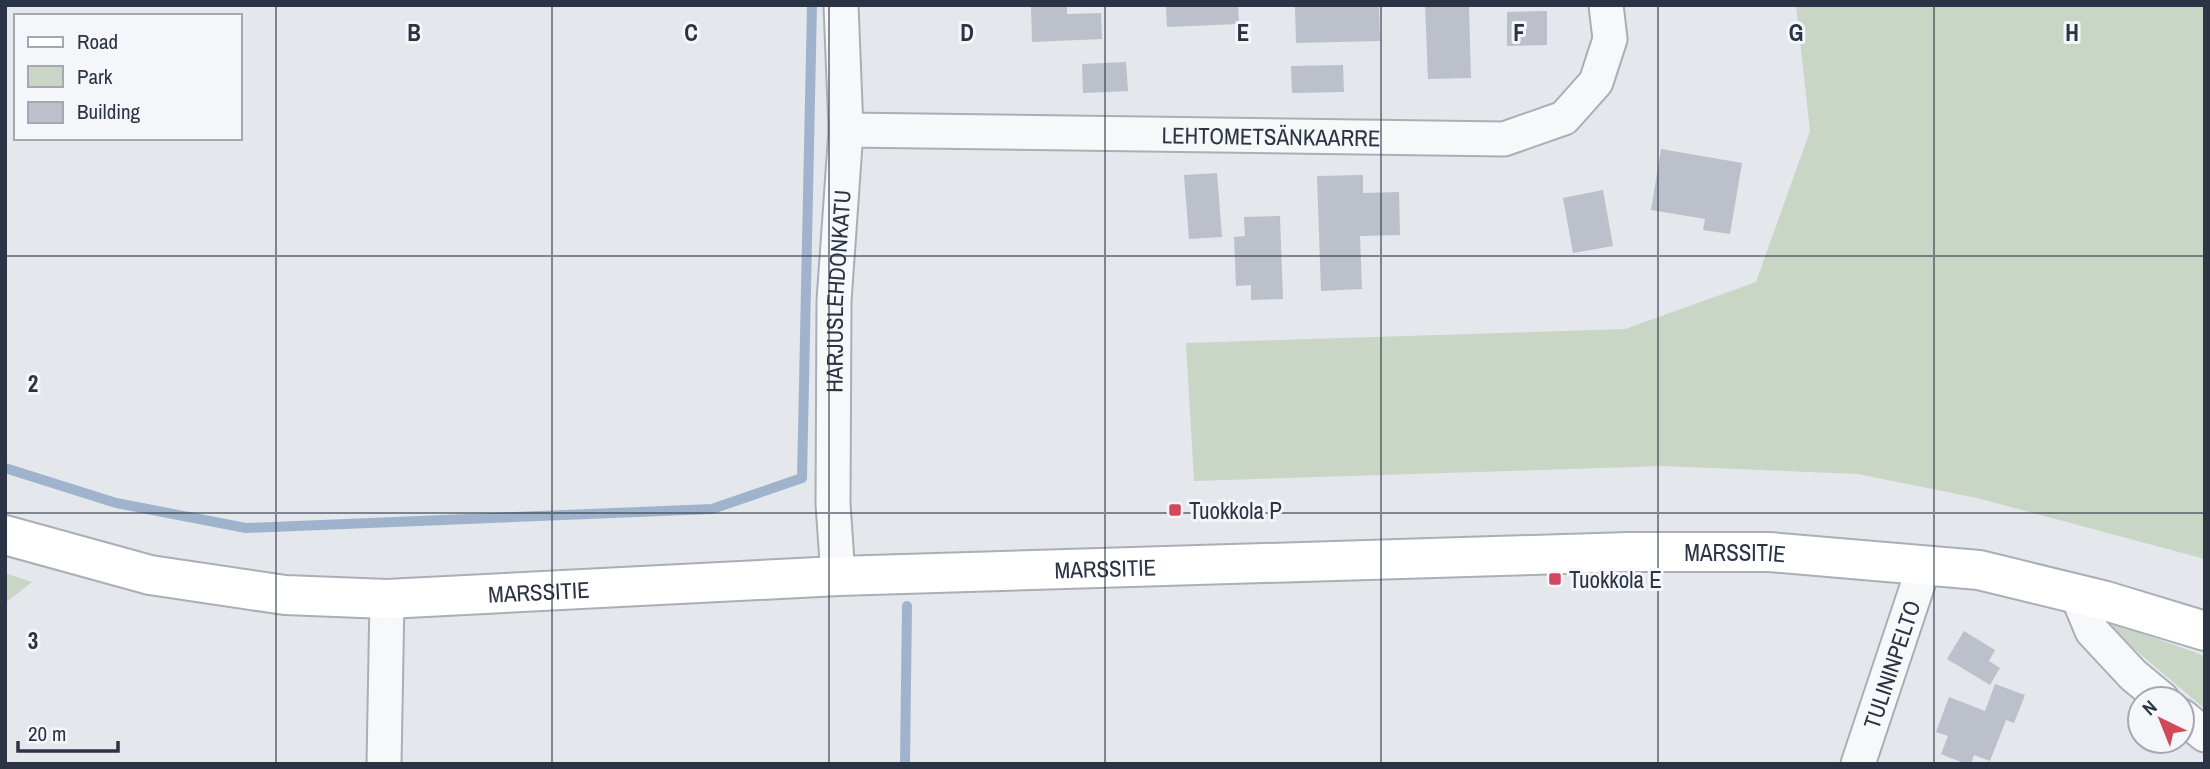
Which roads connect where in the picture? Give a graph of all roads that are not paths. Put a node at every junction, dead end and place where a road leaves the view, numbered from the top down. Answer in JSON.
{"nodes":[{"id":1,"x":841,"y":5,"type":"edge"},
{"id":2,"x":1606,"y":5,"type":"edge"},
{"id":3,"x":846,"y":130,"type":"junction"},
{"id":4,"x":5,"y":535,"type":"edge"},
{"id":5,"x":1924,"y":566,"type":"junction"},
{"id":6,"x":838,"y":576,"type":"junction"},
{"id":7,"x":2077,"y":595,"type":"junction"},
{"id":8,"x":387,"y":599,"type":"junction"},
{"id":9,"x":2205,"y":631,"type":"edge"},
{"id":10,"x":2145,"y":685,"type":"edge"},
{"id":11,"x":384,"y":764,"type":"edge"},
{"id":12,"x":1858,"y":764,"type":"edge"}],
"edges":[{"from":1,"to":3,"type":"street","name":"HARJUSLEHDONKATU"},
{"from":2,"to":3,"type":"street","name":"LEHTOMETSÄNKAARRE"},
{"from":3,"to":6,"type":"street","name":"HARJUSLEHDONKATU"},
{"from":4,"to":8,"type":"main road","name":"MARSSITIE"},
{"from":5,"to":6,"type":"main road","name":"MARSSITIE"},
{"from":5,"to":7,"type":"main road","name":"MARSSITIE"},
{"from":5,"to":12,"type":"street","name":"TULININPELTO"},
{"from":6,"to":8,"type":"main road","name":"MARSSITIE"},
{"from":7,"to":9,"type":"main road","name":"MARSSITIE"},
{"from":7,"to":10,"type":"street"},
{"from":8,"to":11,"type":"street"}]}
